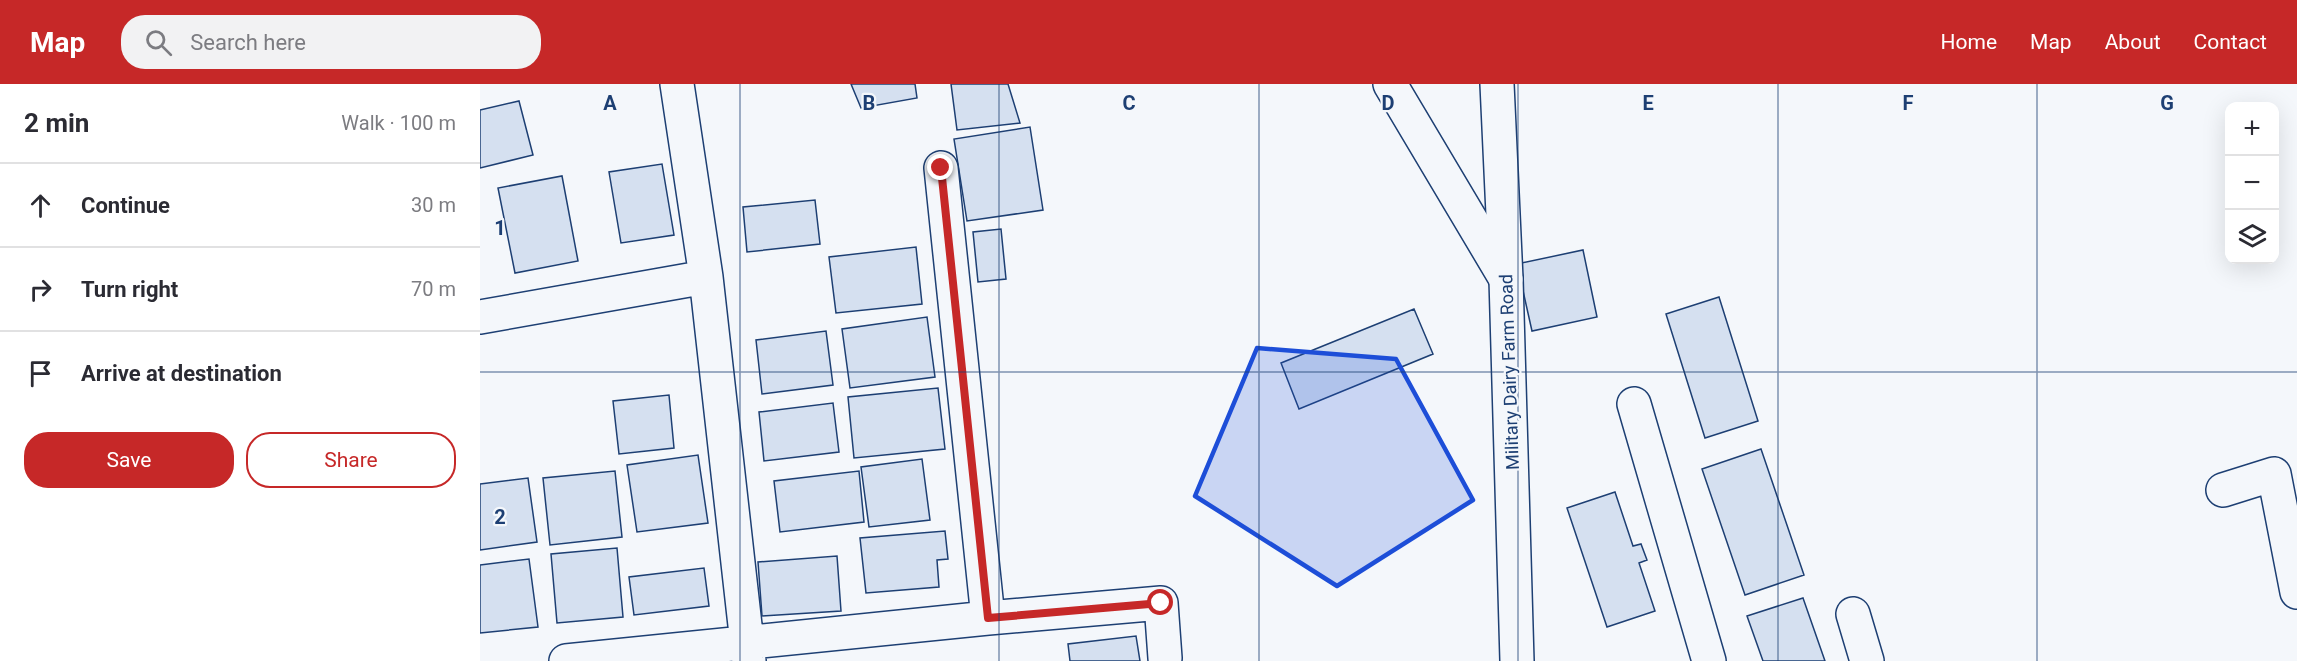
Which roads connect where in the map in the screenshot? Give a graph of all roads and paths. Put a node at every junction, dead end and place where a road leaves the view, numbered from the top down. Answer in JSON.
{"nodes":[{"id":1,"x":677,"y":84,"type":"edge"},
{"id":2,"x":1390,"y":84,"type":"edge"},
{"id":3,"x":1497,"y":84,"type":"edge"},
{"id":4,"x":941,"y":168,"type":"dead end"},
{"id":5,"x":706,"y":277,"type":"junction"},
{"id":6,"x":1506,"y":279,"type":"junction"},
{"id":7,"x":480,"y":317,"type":"edge"},
{"id":8,"x":1634,"y":404,"type":"dead end"},
{"id":9,"x":2223,"y":490,"type":"dead end"},
{"id":10,"x":2297,"y":592,"type":"edge"},
{"id":11,"x":1853,"y":614,"type":"dead end"},
{"id":12,"x":988,"y":618,"type":"junction"},
{"id":13,"x":749,"y":652,"type":"edge"},
{"id":14,"x":1165,"y":658,"type":"dead end"},
{"id":15,"x":566,"y":661,"type":"edge"},
{"id":16,"x":1517,"y":661,"type":"edge"},
{"id":17,"x":1709,"y":661,"type":"edge"},
{"id":18,"x":1867,"y":661,"type":"edge"}],
"edges":[{"from":1,"to":5,"type":"street"},
{"from":2,"to":6,"type":"street"},
{"from":3,"to":6,"type":"street","name":"Military Dairy Farm Road"},
{"from":4,"to":12,"type":"street"},
{"from":5,"to":7,"type":"street"},
{"from":5,"to":13,"type":"street"},
{"from":6,"to":16,"type":"street","name":"Military Dairy Farm Road"},
{"from":8,"to":17,"type":"street"},
{"from":9,"to":10,"type":"street"},
{"from":11,"to":18,"type":"street"},
{"from":12,"to":13,"type":"street"},
{"from":12,"to":14,"type":"street"},
{"from":13,"to":15,"type":"street"}]}
